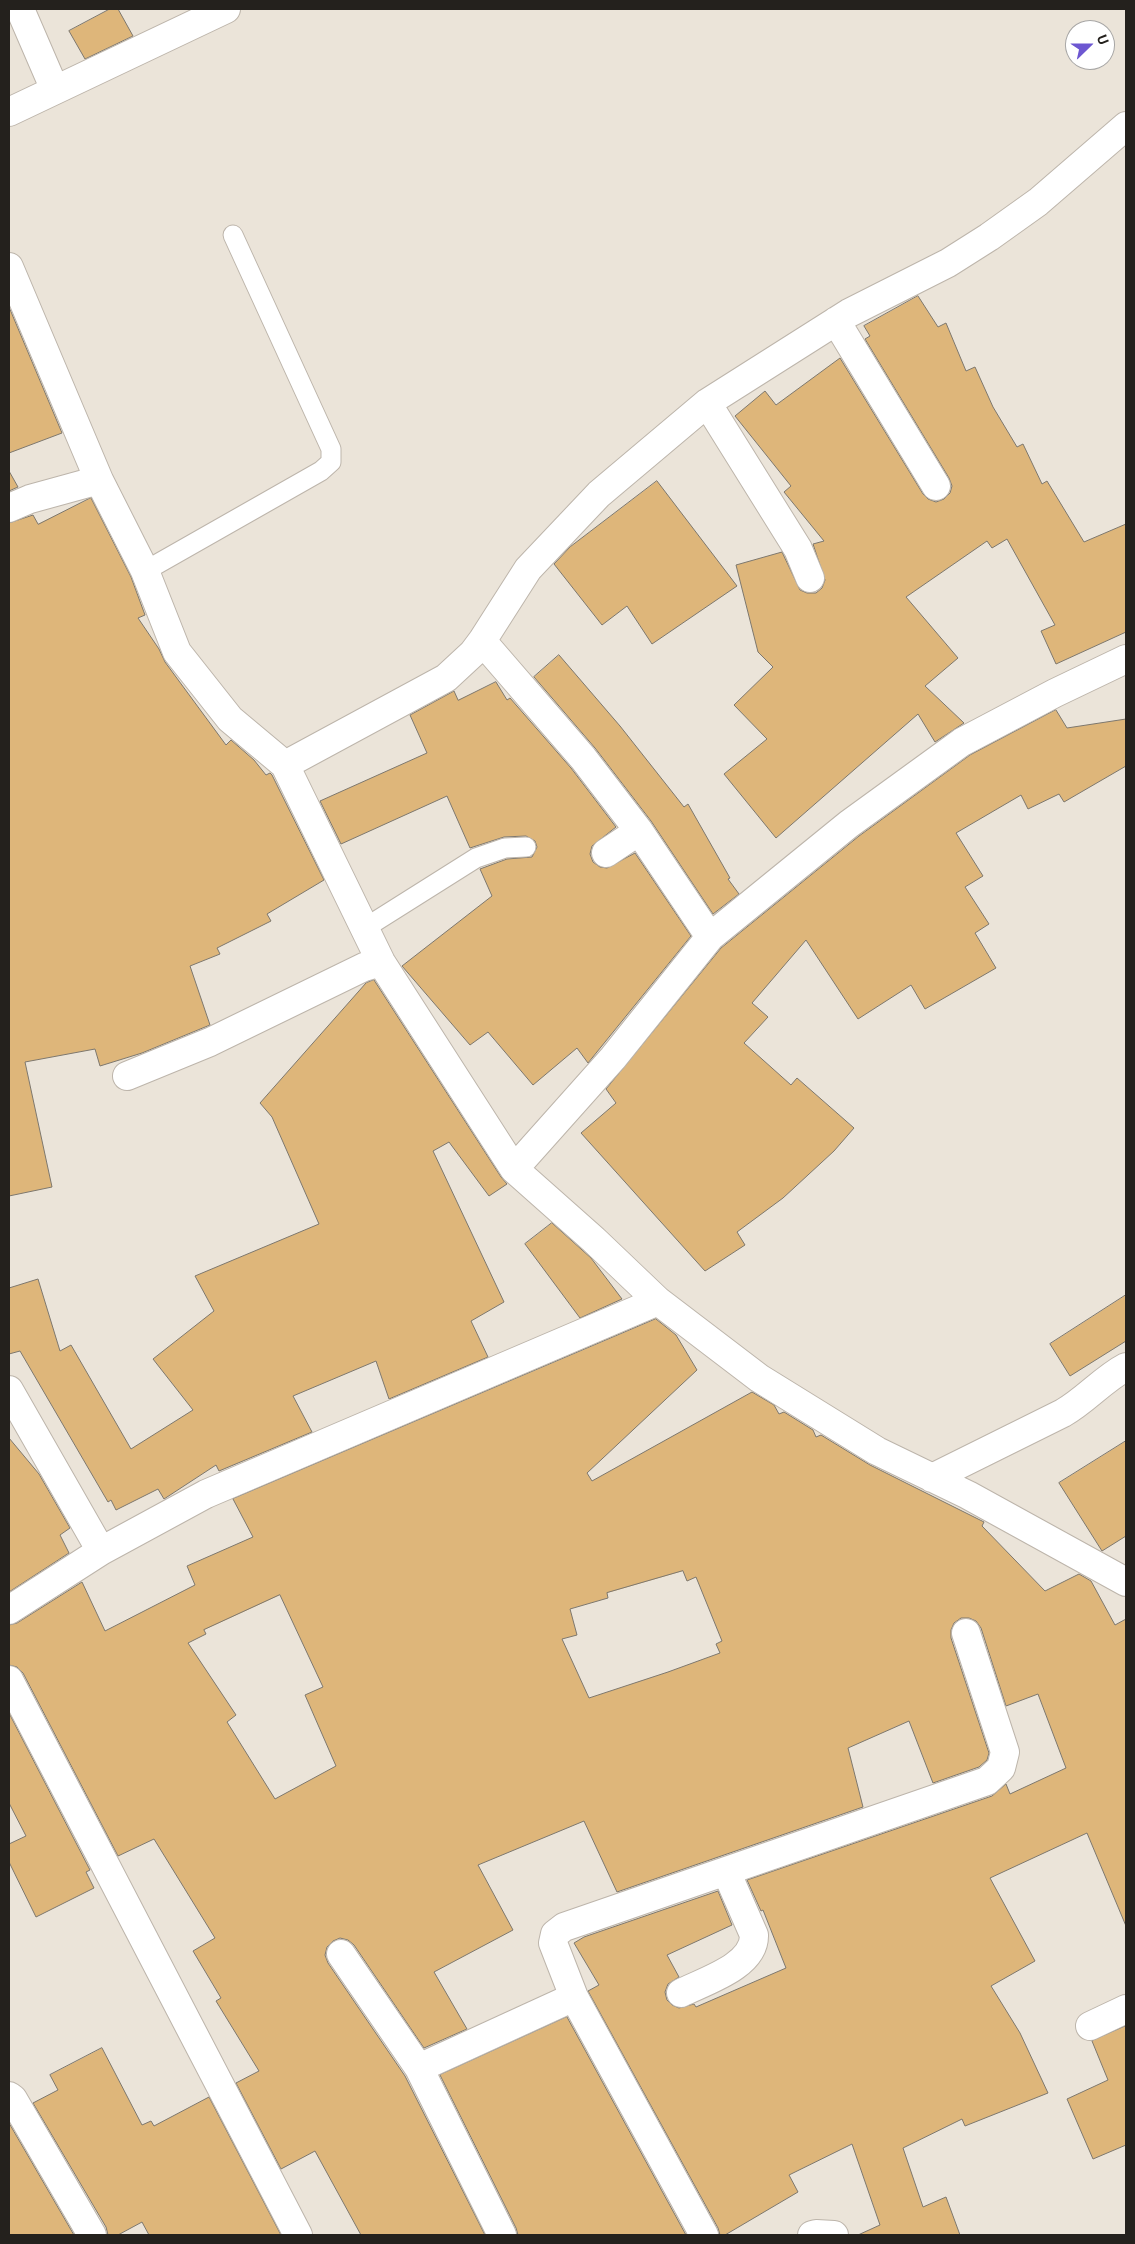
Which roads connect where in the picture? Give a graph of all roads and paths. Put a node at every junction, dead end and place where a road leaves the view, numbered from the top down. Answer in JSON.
{"nodes":[{"id":1,"x":20,"y":9,"type":"edge"},
{"id":2,"x":218,"y":10,"type":"edge"},
{"id":3,"x":55,"y":90,"type":"junction"},
{"id":4,"x":9,"y":112,"type":"edge"},
{"id":5,"x":1126,"y":126,"type":"edge"},
{"id":6,"x":233,"y":235,"type":"dead end"},
{"id":7,"x":9,"y":267,"type":"edge"},
{"id":8,"x":836,"y":321,"type":"junction"},
{"id":9,"x":707,"y":403,"type":"junction"},
{"id":10,"x":99,"y":480,"type":"junction"},
{"id":11,"x":936,"y":486,"type":"dead end"},
{"id":12,"x":9,"y":508,"type":"edge"},
{"id":13,"x":145,"y":571,"type":"junction"},
{"id":14,"x":810,"y":578,"type":"dead end"},
{"id":15,"x":482,"y":641,"type":"junction"},
{"id":16,"x":1126,"y":659,"type":"edge"},
{"id":17,"x":285,"y":764,"type":"junction"},
{"id":18,"x":639,"y":831,"type":"junction"},
{"id":19,"x":526,"y":847,"type":"dead end"},
{"id":20,"x":606,"y":853,"type":"dead end"},
{"id":21,"x":365,"y":928,"type":"junction"},
{"id":22,"x":710,"y":937,"type":"junction"},
{"id":23,"x":382,"y":962,"type":"junction"},
{"id":24,"x":127,"y":1076,"type":"dead end"},
{"id":25,"x":514,"y":1169,"type":"junction"},
{"id":26,"x":658,"y":1300,"type":"junction"},
{"id":27,"x":1126,"y":1367,"type":"edge"},
{"id":28,"x":9,"y":1390,"type":"edge"},
{"id":29,"x":932,"y":1478,"type":"junction"},
{"id":30,"x":101,"y":1551,"type":"junction"},
{"id":31,"x":1126,"y":1582,"type":"edge"},
{"id":32,"x":9,"y":1610,"type":"edge"},
{"id":33,"x":966,"y":1632,"type":"dead end"},
{"id":34,"x":9,"y":1680,"type":"edge"},
{"id":35,"x":726,"y":1871,"type":"junction"},
{"id":36,"x":341,"y":1954,"type":"dead end"},
{"id":37,"x":681,"y":1993,"type":"dead end"},
{"id":38,"x":574,"y":1997,"type":"junction"},
{"id":39,"x":1126,"y":2009,"type":"edge"},
{"id":40,"x":1090,"y":2026,"type":"dead end"},
{"id":41,"x":419,"y":2068,"type":"junction"},
{"id":42,"x":9,"y":2096,"type":"edge"},
{"id":43,"x":92,"y":2235,"type":"edge"},
{"id":44,"x":298,"y":2235,"type":"edge"},
{"id":45,"x":502,"y":2235,"type":"edge"},
{"id":46,"x":704,"y":2235,"type":"edge"},
{"id":47,"x":812,"y":2235,"type":"edge"},
{"id":48,"x":834,"y":2235,"type":"edge"}],
"edges":[{"from":1,"to":3,"type":"street"},
{"from":2,"to":3,"type":"street"},
{"from":3,"to":4,"type":"street"},
{"from":5,"to":8,"type":"street"},
{"from":6,"to":13,"type":"lane"},
{"from":7,"to":10,"type":"street"},
{"from":8,"to":9,"type":"street"},
{"from":8,"to":11,"type":"street"},
{"from":9,"to":14,"type":"street"},
{"from":9,"to":15,"type":"street"},
{"from":10,"to":12,"type":"street"},
{"from":10,"to":13,"type":"street"},
{"from":13,"to":17,"type":"street"},
{"from":15,"to":17,"type":"street"},
{"from":15,"to":18,"type":"street"},
{"from":16,"to":22,"type":"street"},
{"from":17,"to":21,"type":"street"},
{"from":18,"to":20,"type":"street"},
{"from":18,"to":22,"type":"street"},
{"from":19,"to":21,"type":"lane"},
{"from":21,"to":23,"type":"street"},
{"from":22,"to":25,"type":"street"},
{"from":23,"to":24,"type":"street"},
{"from":23,"to":25,"type":"street"},
{"from":25,"to":26,"type":"street"},
{"from":26,"to":29,"type":"street"},
{"from":26,"to":30,"type":"street"},
{"from":27,"to":29,"type":"street"},
{"from":28,"to":30,"type":"street"},
{"from":29,"to":31,"type":"street"},
{"from":30,"to":32,"type":"street"},
{"from":33,"to":35,"type":"street"},
{"from":34,"to":44,"type":"street"},
{"from":35,"to":37,"type":"street"},
{"from":35,"to":38,"type":"street"},
{"from":36,"to":41,"type":"street"},
{"from":38,"to":41,"type":"street"},
{"from":38,"to":46,"type":"street"},
{"from":39,"to":40,"type":"street"},
{"from":41,"to":45,"type":"street"},
{"from":42,"to":43,"type":"street"},
{"from":47,"to":48,"type":"street"}]}
